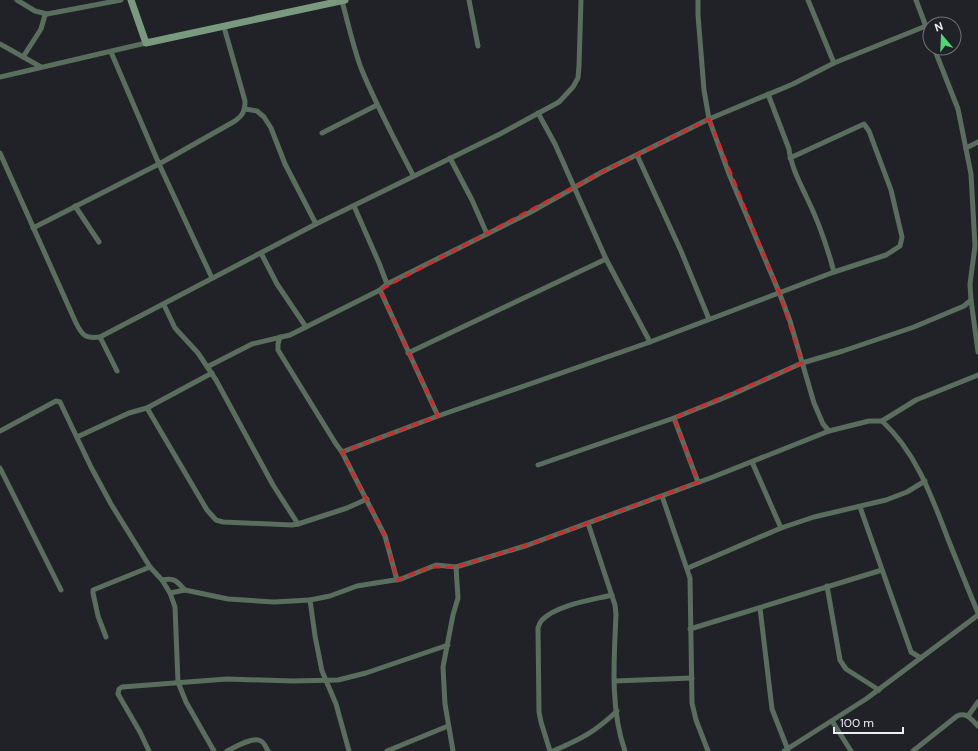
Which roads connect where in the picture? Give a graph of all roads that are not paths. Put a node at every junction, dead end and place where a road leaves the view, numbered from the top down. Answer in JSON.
{"nodes":[{"id":1,"x":17,"y":0,"type":"edge"},
{"id":2,"x":121,"y":0,"type":"edge"},
{"id":3,"x":131,"y":0,"type":"edge"},
{"id":4,"x":343,"y":0,"type":"edge"},
{"id":5,"x":469,"y":0,"type":"edge"},
{"id":6,"x":581,"y":0,"type":"edge"},
{"id":7,"x":698,"y":0,"type":"edge"},
{"id":8,"x":808,"y":0,"type":"edge"},
{"id":9,"x":916,"y":0,"type":"edge"},
{"id":10,"x":47,"y":14,"type":"junction"},
{"id":11,"x":922,"y":16,"type":"edge"},
{"id":12,"x":224,"y":27,"type":"junction"},
{"id":13,"x":922,"y":28,"type":"edge"},
{"id":14,"x":146,"y":42,"type":"junction"},
{"id":15,"x":0,"y":44,"type":"edge"},
{"id":16,"x":478,"y":46,"type":"dead end"},
{"id":17,"x":111,"y":52,"type":"junction"},
{"id":18,"x":937,"y":56,"type":"edge"},
{"id":19,"x":23,"y":57,"type":"junction"},
{"id":20,"x":834,"y":63,"type":"junction"},
{"id":21,"x":42,"y":67,"type":"junction"},
{"id":22,"x":0,"y":77,"type":"edge"},
{"id":23,"x":768,"y":94,"type":"junction"},
{"id":24,"x":377,"y":105,"type":"junction"},
{"id":25,"x":245,"y":109,"type":"junction"},
{"id":26,"x":538,"y":113,"type":"junction"},
{"id":27,"x":709,"y":119,"type":"junction"},
{"id":28,"x":322,"y":133,"type":"dead end"},
{"id":29,"x":978,"y":142,"type":"edge"},
{"id":30,"x":966,"y":148,"type":"junction"},
{"id":31,"x":0,"y":153,"type":"edge"},
{"id":32,"x":637,"y":155,"type":"junction"},
{"id":33,"x":450,"y":158,"type":"junction"},
{"id":34,"x":790,"y":158,"type":"junction"},
{"id":35,"x":159,"y":164,"type":"junction"},
{"id":36,"x":413,"y":175,"type":"junction"},
{"id":37,"x":573,"y":187,"type":"junction"},
{"id":38,"x":75,"y":206,"type":"junction"},
{"id":39,"x":354,"y":206,"type":"junction"},
{"id":40,"x":316,"y":224,"type":"junction"},
{"id":41,"x":33,"y":228,"type":"junction"},
{"id":42,"x":487,"y":234,"type":"junction"},
{"id":43,"x":99,"y":242,"type":"dead end"},
{"id":44,"x":260,"y":253,"type":"junction"},
{"id":45,"x":606,"y":259,"type":"junction"},
{"id":46,"x":834,"y":272,"type":"junction"},
{"id":47,"x":212,"y":278,"type":"junction"},
{"id":48,"x":388,"y":284,"type":"junction"},
{"id":49,"x":380,"y":290,"type":"junction"},
{"id":50,"x":779,"y":292,"type":"junction"},
{"id":51,"x":971,"y":300,"type":"junction"},
{"id":52,"x":164,"y":305,"type":"junction"},
{"id":53,"x":710,"y":319,"type":"junction"},
{"id":54,"x":306,"y":327,"type":"junction"},
{"id":55,"x":100,"y":337,"type":"junction"},
{"id":56,"x":280,"y":337,"type":"junction"},
{"id":57,"x":650,"y":342,"type":"junction"},
{"id":58,"x":978,"y":352,"type":"edge"},
{"id":59,"x":408,"y":353,"type":"junction"},
{"id":60,"x":802,"y":364,"type":"junction"},
{"id":61,"x":207,"y":367,"type":"junction"},
{"id":62,"x":117,"y":371,"type":"dead end"},
{"id":63,"x":212,"y":373,"type":"junction"},
{"id":64,"x":978,"y":375,"type":"edge"},
{"id":65,"x":147,"y":408,"type":"junction"},
{"id":66,"x":438,"y":416,"type":"junction"},
{"id":67,"x":674,"y":418,"type":"junction"},
{"id":68,"x":882,"y":421,"type":"junction"},
{"id":69,"x":0,"y":431,"type":"edge"},
{"id":70,"x":829,"y":432,"type":"junction"},
{"id":71,"x":77,"y":436,"type":"junction"},
{"id":72,"x":342,"y":452,"type":"junction"},
{"id":73,"x":752,"y":462,"type":"junction"},
{"id":74,"x":538,"y":465,"type":"dead end"},
{"id":75,"x":0,"y":468,"type":"edge"},
{"id":76,"x":925,"y":481,"type":"junction"},
{"id":77,"x":698,"y":482,"type":"junction"},
{"id":78,"x":662,"y":496,"type":"junction"},
{"id":79,"x":367,"y":499,"type":"junction"},
{"id":80,"x":860,"y":507,"type":"junction"},
{"id":81,"x":588,"y":523,"type":"junction"},
{"id":82,"x":298,"y":524,"type":"junction"},
{"id":83,"x":781,"y":528,"type":"junction"},
{"id":84,"x":150,"y":567,"type":"junction"},
{"id":85,"x":456,"y":567,"type":"junction"},
{"id":86,"x":688,"y":568,"type":"junction"},
{"id":87,"x":882,"y":570,"type":"junction"},
{"id":88,"x":162,"y":580,"type":"junction"},
{"id":89,"x":397,"y":580,"type":"junction"},
{"id":90,"x":828,"y":586,"type":"junction"},
{"id":91,"x":61,"y":590,"type":"dead end"},
{"id":92,"x":185,"y":590,"type":"junction"},
{"id":93,"x":170,"y":593,"type":"junction"},
{"id":94,"x":612,"y":595,"type":"junction"},
{"id":95,"x":310,"y":600,"type":"junction"},
{"id":96,"x":760,"y":608,"type":"junction"},
{"id":97,"x":978,"y":614,"type":"edge"},
{"id":98,"x":690,"y":630,"type":"junction"},
{"id":99,"x":106,"y":637,"type":"dead end"},
{"id":100,"x":448,"y":645,"type":"junction"},
{"id":101,"x":921,"y":658,"type":"junction"},
{"id":102,"x":692,"y":678,"type":"junction"},
{"id":103,"x":326,"y":680,"type":"junction"},
{"id":104,"x":615,"y":681,"type":"junction"},
{"id":105,"x":178,"y":682,"type":"junction"},
{"id":106,"x":879,"y":690,"type":"junction"},
{"id":107,"x":978,"y":702,"type":"edge"},
{"id":108,"x":617,"y":711,"type":"junction"},
{"id":109,"x":968,"y":716,"type":"junction"},
{"id":110,"x":832,"y":722,"type":"junction"},
{"id":111,"x":448,"y":726,"type":"junction"},
{"id":112,"x":978,"y":726,"type":"edge"},
{"id":113,"x":787,"y":750,"type":"edge"},
{"id":114,"x":149,"y":751,"type":"edge"},
{"id":115,"x":214,"y":751,"type":"edge"},
{"id":116,"x":227,"y":751,"type":"edge"},
{"id":117,"x":268,"y":751,"type":"edge"},
{"id":118,"x":349,"y":751,"type":"edge"},
{"id":119,"x":387,"y":751,"type":"edge"},
{"id":120,"x":453,"y":751,"type":"edge"},
{"id":121,"x":550,"y":751,"type":"edge"},
{"id":122,"x":553,"y":751,"type":"edge"},
{"id":123,"x":625,"y":751,"type":"edge"},
{"id":124,"x":708,"y":751,"type":"edge"},
{"id":125,"x":851,"y":751,"type":"edge"},
{"id":126,"x":913,"y":751,"type":"edge"}],
"edges":[{"from":1,"to":10,"type":"street"},
{"from":2,"to":10,"type":"street"},
{"from":3,"to":14,"type":"street"},
{"from":4,"to":12,"type":"street"},
{"from":4,"to":24,"type":"street"},
{"from":5,"to":16,"type":"street"},
{"from":6,"to":26,"type":"street"},
{"from":7,"to":27,"type":"street"},
{"from":8,"to":20,"type":"street"},
{"from":9,"to":11,"type":"street"},
{"from":10,"to":19,"type":"street"},
{"from":12,"to":14,"type":"street"},
{"from":12,"to":25,"type":"street"},
{"from":13,"to":20,"type":"street"},
{"from":14,"to":17,"type":"street"},
{"from":15,"to":19,"type":"street"},
{"from":17,"to":21,"type":"street"},
{"from":17,"to":35,"type":"street"},
{"from":18,"to":30,"type":"street"},
{"from":19,"to":21,"type":"street"},
{"from":20,"to":23,"type":"street"},
{"from":21,"to":22,"type":"street"},
{"from":23,"to":27,"type":"street"},
{"from":23,"to":34,"type":"street"},
{"from":24,"to":28,"type":"street"},
{"from":24,"to":36,"type":"street"},
{"from":25,"to":35,"type":"street"},
{"from":25,"to":40,"type":"street"},
{"from":26,"to":33,"type":"street"},
{"from":26,"to":37,"type":"street"},
{"from":27,"to":32,"type":"street"},
{"from":27,"to":50,"type":"street"},
{"from":29,"to":30,"type":"street"},
{"from":30,"to":51,"type":"street"},
{"from":31,"to":41,"type":"street"},
{"from":32,"to":37,"type":"street"},
{"from":32,"to":53,"type":"street"},
{"from":33,"to":36,"type":"street"},
{"from":33,"to":42,"type":"street"},
{"from":34,"to":46,"type":"street"},
{"from":34,"to":46,"type":"street"},
{"from":35,"to":38,"type":"street"},
{"from":35,"to":47,"type":"street"},
{"from":36,"to":39,"type":"street"},
{"from":37,"to":42,"type":"street"},
{"from":37,"to":45,"type":"street"},
{"from":38,"to":41,"type":"street"},
{"from":38,"to":43,"type":"street"},
{"from":39,"to":40,"type":"street"},
{"from":39,"to":48,"type":"street"},
{"from":40,"to":44,"type":"street"},
{"from":41,"to":55,"type":"street"},
{"from":42,"to":48,"type":"street"},
{"from":44,"to":47,"type":"street"},
{"from":44,"to":54,"type":"street"},
{"from":45,"to":57,"type":"street"},
{"from":45,"to":59,"type":"street"},
{"from":46,"to":50,"type":"street"},
{"from":47,"to":52,"type":"street"},
{"from":48,"to":49,"type":"street"},
{"from":49,"to":54,"type":"street"},
{"from":49,"to":59,"type":"street"},
{"from":50,"to":53,"type":"street"},
{"from":50,"to":60,"type":"street"},
{"from":51,"to":58,"type":"street"},
{"from":51,"to":60,"type":"street"},
{"from":52,"to":55,"type":"street"},
{"from":52,"to":61,"type":"street"},
{"from":53,"to":57,"type":"street"},
{"from":54,"to":56,"type":"street"},
{"from":55,"to":62,"type":"street"},
{"from":56,"to":61,"type":"street"},
{"from":56,"to":72,"type":"street"},
{"from":57,"to":66,"type":"street"},
{"from":59,"to":66,"type":"street"},
{"from":60,"to":67,"type":"street"},
{"from":60,"to":70,"type":"street"},
{"from":61,"to":63,"type":"street"},
{"from":63,"to":65,"type":"street"},
{"from":63,"to":82,"type":"street"},
{"from":64,"to":68,"type":"street"},
{"from":65,"to":71,"type":"street"},
{"from":65,"to":82,"type":"street"},
{"from":66,"to":72,"type":"street"},
{"from":67,"to":74,"type":"street"},
{"from":67,"to":77,"type":"street"},
{"from":68,"to":70,"type":"street"},
{"from":68,"to":76,"type":"street"},
{"from":69,"to":71,"type":"street"},
{"from":70,"to":73,"type":"street"},
{"from":71,"to":84,"type":"street"},
{"from":72,"to":79,"type":"street"},
{"from":73,"to":77,"type":"street"},
{"from":73,"to":83,"type":"street"},
{"from":75,"to":91,"type":"street"},
{"from":76,"to":80,"type":"street"},
{"from":76,"to":97,"type":"street"},
{"from":77,"to":78,"type":"street"},
{"from":78,"to":81,"type":"street"},
{"from":78,"to":86,"type":"street"},
{"from":79,"to":82,"type":"street"},
{"from":79,"to":89,"type":"street"},
{"from":80,"to":83,"type":"street"},
{"from":80,"to":87,"type":"street"},
{"from":81,"to":85,"type":"street"},
{"from":81,"to":94,"type":"street"},
{"from":83,"to":86,"type":"street"},
{"from":84,"to":88,"type":"street"},
{"from":84,"to":99,"type":"street"},
{"from":85,"to":89,"type":"street"},
{"from":85,"to":100,"type":"street"},
{"from":86,"to":98,"type":"street"},
{"from":87,"to":90,"type":"street"},
{"from":87,"to":101,"type":"street"},
{"from":88,"to":92,"type":"street"},
{"from":88,"to":93,"type":"street"},
{"from":89,"to":95,"type":"street"},
{"from":90,"to":96,"type":"street"},
{"from":90,"to":106,"type":"street"},
{"from":92,"to":93,"type":"street"},
{"from":92,"to":95,"type":"street"},
{"from":93,"to":105,"type":"street"},
{"from":94,"to":104,"type":"street"},
{"from":94,"to":121,"type":"street"},
{"from":95,"to":103,"type":"street"},
{"from":96,"to":98,"type":"street"},
{"from":96,"to":113,"type":"street"},
{"from":97,"to":101,"type":"street"},
{"from":98,"to":102,"type":"street"},
{"from":100,"to":103,"type":"street"},
{"from":100,"to":111,"type":"street"},
{"from":101,"to":106,"type":"street"},
{"from":102,"to":104,"type":"street"},
{"from":102,"to":124,"type":"street"},
{"from":103,"to":105,"type":"street"},
{"from":103,"to":118,"type":"street"},
{"from":104,"to":108,"type":"street"},
{"from":105,"to":114,"type":"street"},
{"from":105,"to":115,"type":"street"},
{"from":106,"to":110,"type":"street"},
{"from":107,"to":109,"type":"street"},
{"from":108,"to":122,"type":"street"},
{"from":108,"to":123,"type":"street"},
{"from":109,"to":112,"type":"street"},
{"from":109,"to":126,"type":"street"},
{"from":110,"to":113,"type":"street"},
{"from":110,"to":125,"type":"street"},
{"from":111,"to":119,"type":"street"},
{"from":111,"to":120,"type":"street"},
{"from":116,"to":117,"type":"street"}]}
